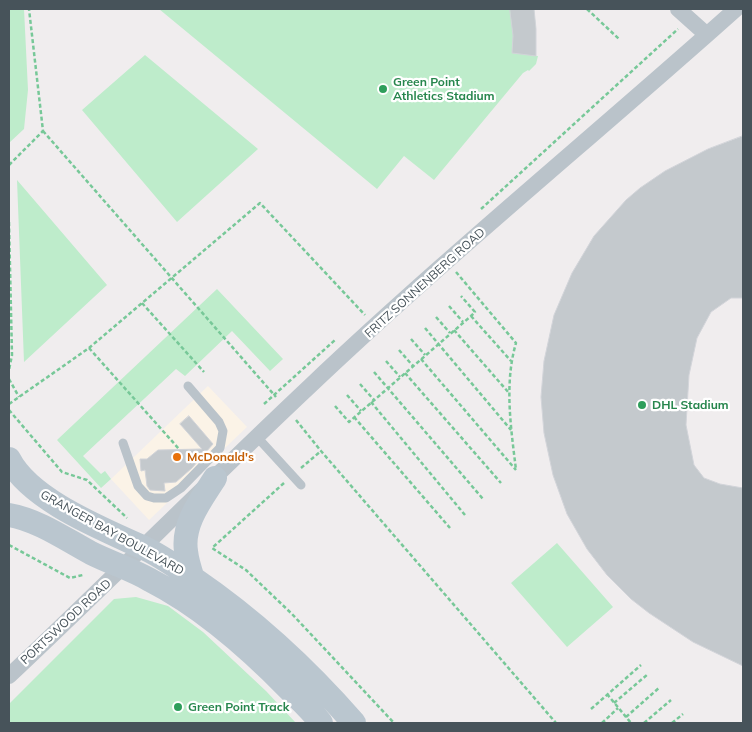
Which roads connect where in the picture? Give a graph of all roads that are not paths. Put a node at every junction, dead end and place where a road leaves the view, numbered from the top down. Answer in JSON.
{"nodes":[{"id":1,"x":736,"y":9,"type":"edge"},
{"id":2,"x":684,"y":14,"type":"edge"},
{"id":3,"x":707,"y":34,"type":"junction"},
{"id":4,"x":188,"y":386,"type":"dead end"},
{"id":5,"x":257,"y":437,"type":"junction"},
{"id":6,"x":123,"y":443,"type":"dead end"},
{"id":7,"x":9,"y":458,"type":"edge"},
{"id":8,"x":215,"y":478,"type":"junction"},
{"id":9,"x":301,"y":485,"type":"dead end"},
{"id":10,"x":9,"y":515,"type":"edge"},
{"id":11,"x":143,"y":548,"type":"junction"},
{"id":12,"x":123,"y":567,"type":"junction"},
{"id":13,"x":193,"y":579,"type":"junction"},
{"id":14,"x":9,"y":676,"type":"edge"},
{"id":15,"x":321,"y":723,"type":"edge"},
{"id":16,"x":354,"y":723,"type":"edge"}],
"edges":[{"from":1,"to":3,"type":"street","name":"FRITZ SONNENBERG ROAD"},
{"from":2,"to":3,"type":"street"},
{"from":3,"to":5,"type":"street","name":"FRITZ SONNENBERG ROAD"},
{"from":4,"to":6,"type":"lane"},
{"from":5,"to":8,"type":"street","name":"FRITZ SONNENBERG ROAD"},
{"from":5,"to":9,"type":"lane"},
{"from":7,"to":11,"type":"street","name":"GRANGER BAY BOULEVARD"},
{"from":8,"to":11,"type":"street","name":"FRITZ SONNENBERG ROAD"},
{"from":8,"to":13,"type":"street"},
{"from":10,"to":12,"type":"street","name":"GRANGER BAY BOULEVARD"},
{"from":11,"to":12,"type":"street","name":"FRITZ SONNENBERG ROAD"},
{"from":11,"to":13,"type":"street","name":"GRANGER BAY BOULEVARD"},
{"from":12,"to":14,"type":"street","name":"PORTSWOOD ROAD"},
{"from":12,"to":15,"type":"street","name":"GRANGER BAY BOULEVARD"},
{"from":13,"to":16,"type":"street","name":"GRANGER BAY BOULEVARD"}]}
